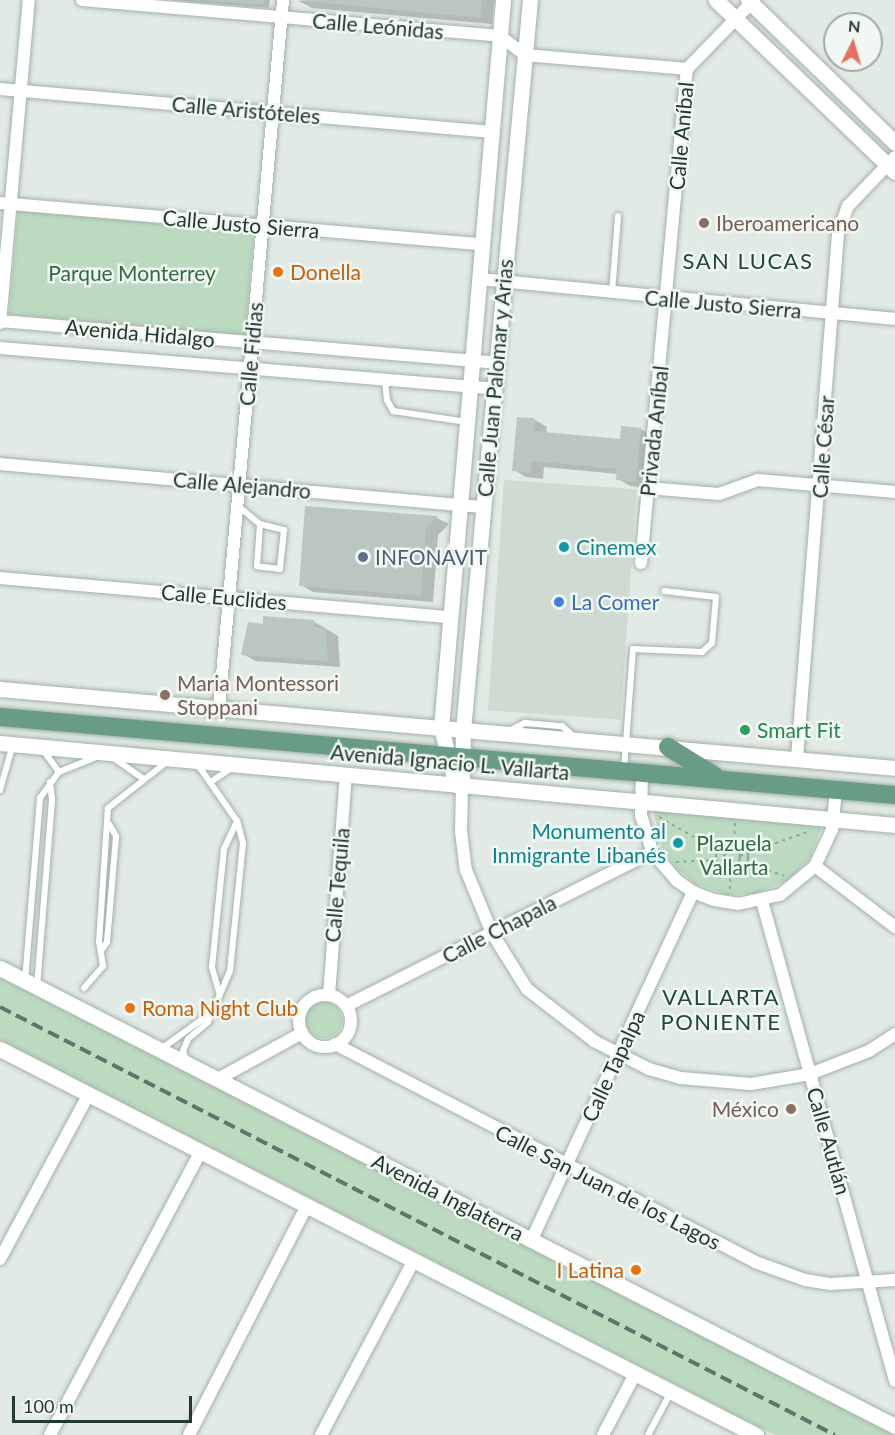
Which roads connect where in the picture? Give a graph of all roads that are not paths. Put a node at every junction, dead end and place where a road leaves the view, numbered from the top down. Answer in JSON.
{"nodes":[{"id":1,"x":29,"y":0,"type":"edge"},
{"id":2,"x":82,"y":0,"type":"edge"},
{"id":3,"x":283,"y":0,"type":"edge"},
{"id":4,"x":503,"y":0,"type":"edge"},
{"id":5,"x":530,"y":0,"type":"edge"},
{"id":6,"x":716,"y":0,"type":"edge"},
{"id":7,"x":751,"y":1,"type":"edge"},
{"id":8,"x":282,"y":17,"type":"junction"},
{"id":9,"x":736,"y":19,"type":"junction"},
{"id":10,"x":500,"y":36,"type":"junction"},
{"id":11,"x":525,"y":55,"type":"junction"},
{"id":12,"x":687,"y":69,"type":"junction"},
{"id":13,"x":0,"y":89,"type":"edge"},
{"id":14,"x":21,"y":91,"type":"junction"},
{"id":15,"x":273,"y":112,"type":"junction"},
{"id":16,"x":492,"y":132,"type":"junction"},
{"id":17,"x":895,"y":143,"type":"edge"},
{"id":18,"x":893,"y":165,"type":"edge"},
{"id":19,"x":5,"y":203,"type":"edge"},
{"id":20,"x":618,"y":216,"type":"dead end"},
{"id":21,"x":263,"y":225,"type":"junction"},
{"id":22,"x":483,"y":244,"type":"junction"},
{"id":23,"x":480,"y":279,"type":"junction"},
{"id":24,"x":504,"y":281,"type":"junction"},
{"id":25,"x":612,"y":293,"type":"junction"},
{"id":26,"x":667,"y":298,"type":"junction"},
{"id":27,"x":833,"y":314,"type":"junction"},
{"id":28,"x":895,"y":319,"type":"edge"},
{"id":29,"x":0,"y":322,"type":"edge"},
{"id":30,"x":252,"y":342,"type":"junction"},
{"id":31,"x":0,"y":348,"type":"edge"},
{"id":32,"x":473,"y":362,"type":"junction"},
{"id":33,"x":496,"y":363,"type":"junction"},
{"id":34,"x":249,"y":370,"type":"junction"},
{"id":35,"x":385,"y":381,"type":"junction"},
{"id":36,"x":471,"y":387,"type":"junction"},
{"id":37,"x":494,"y":389,"type":"junction"},
{"id":38,"x":467,"y":422,"type":"junction"},
{"id":39,"x":0,"y":464,"type":"edge"},
{"id":40,"x":239,"y":485,"type":"junction"},
{"id":41,"x":820,"y":485,"type":"junction"},
{"id":42,"x":648,"y":488,"type":"junction"},
{"id":43,"x":895,"y":492,"type":"edge"},
{"id":44,"x":459,"y":504,"type":"junction"},
{"id":45,"x":237,"y":505,"type":"junction"},
{"id":46,"x":484,"y":507,"type":"junction"},
{"id":47,"x":260,"y":524,"type":"junction"},
{"id":48,"x":641,"y":563,"type":"dead end"},
{"id":49,"x":0,"y":578,"type":"edge"},
{"id":50,"x":663,"y":591,"type":"dead end"},
{"id":51,"x":229,"y":598,"type":"junction"},
{"id":52,"x":449,"y":617,"type":"junction"},
{"id":53,"x":0,"y":689,"type":"edge"},
{"id":54,"x":219,"y":708,"type":"junction"},
{"id":55,"x":0,"y":717,"type":"edge"},
{"id":56,"x":441,"y":728,"type":"junction"},
{"id":57,"x":463,"y":730,"type":"junction"},
{"id":58,"x":626,"y":743,"type":"junction"},
{"id":59,"x":6,"y":744,"type":"edge"},
{"id":60,"x":40,"y":747,"type":"junction"},
{"id":61,"x":668,"y":747,"type":"junction"},
{"id":62,"x":455,"y":755,"type":"junction"},
{"id":63,"x":797,"y":758,"type":"junction"},
{"id":64,"x":171,"y":759,"type":"junction"},
{"id":65,"x":195,"y":761,"type":"junction"},
{"id":66,"x":235,"y":765,"type":"junction"},
{"id":67,"x":895,"y":768,"type":"edge"},
{"id":68,"x":624,"y":770,"type":"junction"},
{"id":69,"x":642,"y":771,"type":"junction"},
{"id":70,"x":59,"y":772,"type":"junction"},
{"id":71,"x":346,"y":775,"type":"junction"},
{"id":72,"x":719,"y":778,"type":"junction"},
{"id":73,"x":144,"y":779,"type":"junction"},
{"id":74,"x":50,"y":781,"type":"junction"},
{"id":75,"x":212,"y":782,"type":"junction"},
{"id":76,"x":0,"y":790,"type":"edge"},
{"id":77,"x":460,"y":790,"type":"junction"},
{"id":78,"x":836,"y":790,"type":"junction"},
{"id":79,"x":895,"y":795,"type":"edge"},
{"id":80,"x":640,"y":802,"type":"junction"},
{"id":81,"x":834,"y":819,"type":"junction"},
{"id":82,"x":237,"y":821,"type":"junction"},
{"id":83,"x":895,"y":825,"type":"edge"},
{"id":84,"x":652,"y":852,"type":"junction"},
{"id":85,"x":815,"y":866,"type":"junction"},
{"id":86,"x":693,"y":892,"type":"junction"},
{"id":87,"x":762,"y":901,"type":"junction"},
{"id":88,"x":895,"y":927,"type":"edge"},
{"id":89,"x":492,"y":933,"type":"junction"},
{"id":90,"x":0,"y":968,"type":"edge"},
{"id":91,"x":31,"y":984,"type":"junction"},
{"id":92,"x":84,"y":988,"type":"dead end"},
{"id":93,"x":219,"y":992,"type":"junction"},
{"id":94,"x":328,"y":995,"type":"junction"},
{"id":95,"x":346,"y":1006,"type":"junction"},
{"id":96,"x":214,"y":1010,"type":"junction"},
{"id":97,"x":302,"y":1033,"type":"junction"},
{"id":98,"x":894,"y":1037,"type":"edge"},
{"id":99,"x":335,"y":1044,"type":"junction"},
{"id":100,"x":0,"y":1048,"type":"edge"},
{"id":101,"x":160,"y":1050,"type":"junction"},
{"id":102,"x":619,"y":1055,"type":"junction"},
{"id":103,"x":188,"y":1064,"type":"junction"},
{"id":104,"x":810,"y":1074,"type":"junction"},
{"id":105,"x":218,"y":1079,"type":"junction"},
{"id":106,"x":89,"y":1094,"type":"junction"},
{"id":107,"x":201,"y":1151,"type":"junction"},
{"id":108,"x":567,"y":1166,"type":"junction"},
{"id":109,"x":307,"y":1205,"type":"junction"},
{"id":110,"x":532,"y":1239,"type":"junction"},
{"id":111,"x":0,"y":1259,"type":"edge"},
{"id":112,"x":414,"y":1260,"type":"junction"},
{"id":113,"x":895,"y":1280,"type":"edge"},
{"id":114,"x":870,"y":1283,"type":"junction"},
{"id":115,"x":635,"y":1374,"type":"junction"},
{"id":116,"x":895,"y":1381,"type":"edge"},
{"id":117,"x":671,"y":1392,"type":"junction"},
{"id":118,"x":895,"y":1426,"type":"edge"},
{"id":119,"x":50,"y":1435,"type":"edge"},
{"id":120,"x":189,"y":1435,"type":"edge"},
{"id":121,"x":321,"y":1435,"type":"edge"},
{"id":122,"x":603,"y":1435,"type":"edge"},
{"id":123,"x":648,"y":1435,"type":"edge"},
{"id":124,"x":756,"y":1435,"type":"edge"}],
"edges":[{"from":1,"to":14,"type":"street"},
{"from":2,"to":8,"type":"street","name":"Calle Leónidas"},
{"from":3,"to":8,"type":"street","name":"Calle Fidias"},
{"from":4,"to":10,"type":"street","name":"Calle Juan Palomar y Arias"},
{"from":5,"to":11,"type":"street","name":"Calle Juan Palomar y Arias"},
{"from":6,"to":9,"type":"street"},
{"from":7,"to":9,"type":"street","name":"Calle Aníbal"},
{"from":7,"to":17,"type":"street"},
{"from":8,"to":10,"type":"street","name":"Calle Leónidas"},
{"from":8,"to":15,"type":"street","name":"Calle Fidias"},
{"from":9,"to":12,"type":"street","name":"Calle Aníbal"},
{"from":9,"to":18,"type":"street"},
{"from":10,"to":11,"type":"street"},
{"from":10,"to":16,"type":"street","name":"Calle Juan Palomar y Arias"},
{"from":11,"to":12,"type":"street"},
{"from":11,"to":24,"type":"street","name":"Calle Juan Palomar y Arias"},
{"from":12,"to":26,"type":"street","name":"Calle Aníbal"},
{"from":13,"to":14,"type":"street","name":"Calle Aristóteles"},
{"from":14,"to":15,"type":"street","name":"Calle Aristóteles"},
{"from":14,"to":19,"type":"street"},
{"from":15,"to":16,"type":"street","name":"Calle Aristóteles"},
{"from":15,"to":21,"type":"street","name":"Calle Fidias"},
{"from":16,"to":22,"type":"street","name":"Calle Juan Palomar y Arias"},
{"from":18,"to":27,"type":"street","name":"Calle César"},
{"from":19,"to":21,"type":"street","name":"Calle Justo Sierra"},
{"from":19,"to":29,"type":"street"},
{"from":20,"to":25,"type":"lane"},
{"from":21,"to":22,"type":"street","name":"Calle Justo Sierra"},
{"from":21,"to":30,"type":"street","name":"Calle Fidias"},
{"from":22,"to":23,"type":"street","name":"Calle Juan Palomar y Arias"},
{"from":23,"to":24,"type":"street","name":"Calle Justo Sierra"},
{"from":23,"to":32,"type":"street","name":"Calle Juan Palomar y Arias"},
{"from":24,"to":25,"type":"street","name":"Calle Justo Sierra"},
{"from":24,"to":33,"type":"street","name":"Calle Juan Palomar y Arias"},
{"from":25,"to":26,"type":"street","name":"Calle Justo Sierra"},
{"from":26,"to":27,"type":"street","name":"Calle Justo Sierra"},
{"from":26,"to":42,"type":"street","name":"Privada Aníbal"},
{"from":27,"to":28,"type":"street","name":"Calle Justo Sierra"},
{"from":27,"to":41,"type":"street","name":"Calle César"},
{"from":29,"to":30,"type":"street","name":"Avenida Hidalgo"},
{"from":30,"to":32,"type":"street","name":"Avenida Hidalgo"},
{"from":30,"to":34,"type":"street","name":"Calle Fidias"},
{"from":31,"to":34,"type":"street","name":"Avenida Hidalgo"},
{"from":32,"to":33,"type":"street","name":"Avenida Hidalgo"},
{"from":32,"to":36,"type":"street","name":"Calle Juan Palomar y Arias"},
{"from":33,"to":37,"type":"street","name":"Calle Juan Palomar y Arias"},
{"from":34,"to":35,"type":"street","name":"Avenida Hidalgo"},
{"from":34,"to":40,"type":"street","name":"Calle Fidias"},
{"from":35,"to":36,"type":"street","name":"Avenida Hidalgo"},
{"from":35,"to":38,"type":"lane"},
{"from":36,"to":37,"type":"street","name":"Avenida Hidalgo"},
{"from":36,"to":38,"type":"street","name":"Calle Juan Palomar y Arias"},
{"from":37,"to":46,"type":"street","name":"Calle Juan Palomar y Arias"},
{"from":38,"to":44,"type":"street","name":"Calle Juan Palomar y Arias"},
{"from":39,"to":40,"type":"street","name":"Calle Alejandro"},
{"from":40,"to":44,"type":"street","name":"Calle Alejandro"},
{"from":40,"to":45,"type":"street","name":"Calle Fidias"},
{"from":41,"to":42,"type":"street"},
{"from":41,"to":43,"type":"street"},
{"from":41,"to":63,"type":"street","name":"Calle César"},
{"from":42,"to":48,"type":"street","name":"Privada Aníbal"},
{"from":44,"to":46,"type":"street","name":"Calle Alejandro"},
{"from":44,"to":52,"type":"street","name":"Calle Juan Palomar y Arias"},
{"from":45,"to":47,"type":"lane"},
{"from":45,"to":51,"type":"street","name":"Calle Fidias"},
{"from":46,"to":57,"type":"street","name":"Calle Juan Palomar y Arias"},
{"from":47,"to":47,"type":"lane"},
{"from":49,"to":51,"type":"street","name":"Calle Euclides"},
{"from":50,"to":58,"type":"lane"},
{"from":51,"to":52,"type":"street","name":"Calle Euclides"},
{"from":51,"to":54,"type":"street","name":"Calle Fidias"},
{"from":52,"to":56,"type":"street","name":"Calle Juan Palomar y Arias"},
{"from":53,"to":54,"type":"street","name":"Avenida Ignacio L. Vallarta"},
{"from":54,"to":56,"type":"street","name":"Avenida Ignacio L. Vallarta"},
{"from":55,"to":62,"type":"main road","name":"Avenida Ignacio L. Vallarta"},
{"from":56,"to":57,"type":"street","name":"Avenida Ignacio L. Vallarta"},
{"from":56,"to":62,"type":"street","name":"Calle Juan Palomar y Arias"},
{"from":57,"to":58,"type":"street","name":"Avenida Ignacio L. Vallarta"},
{"from":57,"to":62,"type":"street","name":"Calle Juan Palomar y Arias"},
{"from":58,"to":61,"type":"street","name":"Avenida Ignacio L. Vallarta"},
{"from":58,"to":68,"type":"lane"},
{"from":59,"to":60,"type":"street","name":"Avenida Ignacio L. Vallarta"},
{"from":59,"to":76,"type":"lane"},
{"from":60,"to":64,"type":"street","name":"Avenida Ignacio L. Vallarta"},
{"from":60,"to":70,"type":"lane"},
{"from":61,"to":63,"type":"street","name":"Avenida Ignacio L. Vallarta"},
{"from":61,"to":72,"type":"main road"},
{"from":62,"to":68,"type":"main road","name":"Avenida Ignacio L. Vallarta"},
{"from":62,"to":77,"type":"street"},
{"from":63,"to":67,"type":"street","name":"Avenida Ignacio L. Vallarta"},
{"from":64,"to":65,"type":"street","name":"Avenida Ignacio L. Vallarta"},
{"from":64,"to":73,"type":"lane"},
{"from":65,"to":66,"type":"street","name":"Avenida Ignacio L. Vallarta"},
{"from":65,"to":75,"type":"lane"},
{"from":66,"to":71,"type":"street","name":"Avenida Ignacio L. Vallarta"},
{"from":66,"to":75,"type":"lane"},
{"from":68,"to":69,"type":"main road","name":"Avenida Ignacio L. Vallarta"},
{"from":69,"to":72,"type":"main road","name":"Avenida Ignacio L. Vallarta"},
{"from":69,"to":80,"type":"street"},
{"from":70,"to":73,"type":"lane"},
{"from":70,"to":74,"type":"lane"},
{"from":71,"to":77,"type":"street","name":"Avenida Ignacio L. Vallarta"},
{"from":71,"to":94,"type":"street","name":"Calle Tequila"},
{"from":72,"to":78,"type":"main road","name":"Avenida Ignacio L. Vallarta"},
{"from":73,"to":92,"type":"lane"},
{"from":74,"to":91,"type":"lane"},
{"from":74,"to":91,"type":"lane"},
{"from":75,"to":82,"type":"lane"},
{"from":77,"to":80,"type":"street","name":"Avenida Ignacio L. Vallarta"},
{"from":77,"to":89,"type":"street"},
{"from":78,"to":79,"type":"main road","name":"Avenida Ignacio L. Vallarta"},
{"from":78,"to":81,"type":"street"},
{"from":80,"to":81,"type":"street","name":"Avenida Ignacio L. Vallarta"},
{"from":80,"to":84,"type":"street"},
{"from":81,"to":83,"type":"street","name":"Avenida Ignacio L. Vallarta"},
{"from":81,"to":85,"type":"street"},
{"from":82,"to":93,"type":"lane"},
{"from":82,"to":93,"type":"lane"},
{"from":84,"to":86,"type":"street"},
{"from":84,"to":89,"type":"street","name":"Calle Chapala"},
{"from":85,"to":87,"type":"street"},
{"from":85,"to":88,"type":"street"},
{"from":86,"to":87,"type":"street"},
{"from":86,"to":102,"type":"street","name":"Calle Tapalpa"},
{"from":87,"to":104,"type":"street","name":"Calle Autlán"},
{"from":89,"to":95,"type":"street","name":"Calle Chapala"},
{"from":89,"to":102,"type":"street"},
{"from":90,"to":91,"type":"street","name":"Avenida Inglaterra"},
{"from":91,"to":101,"type":"street","name":"Avenida Inglaterra"},
{"from":93,"to":96,"type":"lane"},
{"from":94,"to":95,"type":"street"},
{"from":94,"to":97,"type":"street"},
{"from":95,"to":99,"type":"street"},
{"from":96,"to":101,"type":"lane"},
{"from":96,"to":103,"type":"lane"},
{"from":97,"to":99,"type":"street"},
{"from":97,"to":105,"type":"street"},
{"from":98,"to":104,"type":"street"},
{"from":99,"to":108,"type":"street","name":"Calle San Juan de los Lagos"},
{"from":100,"to":106,"type":"street"},
{"from":101,"to":103,"type":"street","name":"Avenida Inglaterra"},
{"from":102,"to":104,"type":"street"},
{"from":102,"to":108,"type":"street","name":"Calle Tapalpa"},
{"from":103,"to":105,"type":"street","name":"Avenida Inglaterra"},
{"from":104,"to":114,"type":"street","name":"Calle Autlán"},
{"from":105,"to":110,"type":"street","name":"Avenida Inglaterra"},
{"from":106,"to":107,"type":"street"},
{"from":106,"to":111,"type":"street"},
{"from":107,"to":109,"type":"street"},
{"from":107,"to":119,"type":"street"},
{"from":108,"to":110,"type":"street","name":"Calle Tapalpa"},
{"from":108,"to":114,"type":"street","name":"Calle San Juan de los Lagos"},
{"from":109,"to":112,"type":"street"},
{"from":109,"to":120,"type":"street"},
{"from":110,"to":118,"type":"street","name":"Avenida Inglaterra"},
{"from":112,"to":115,"type":"street"},
{"from":112,"to":121,"type":"street"},
{"from":113,"to":114,"type":"street","name":"Calle San Juan de los Lagos"},
{"from":114,"to":116,"type":"street","name":"Calle Autlán"},
{"from":115,"to":117,"type":"street"},
{"from":115,"to":122,"type":"street"},
{"from":117,"to":123,"type":"lane"},
{"from":117,"to":124,"type":"street"}]}
